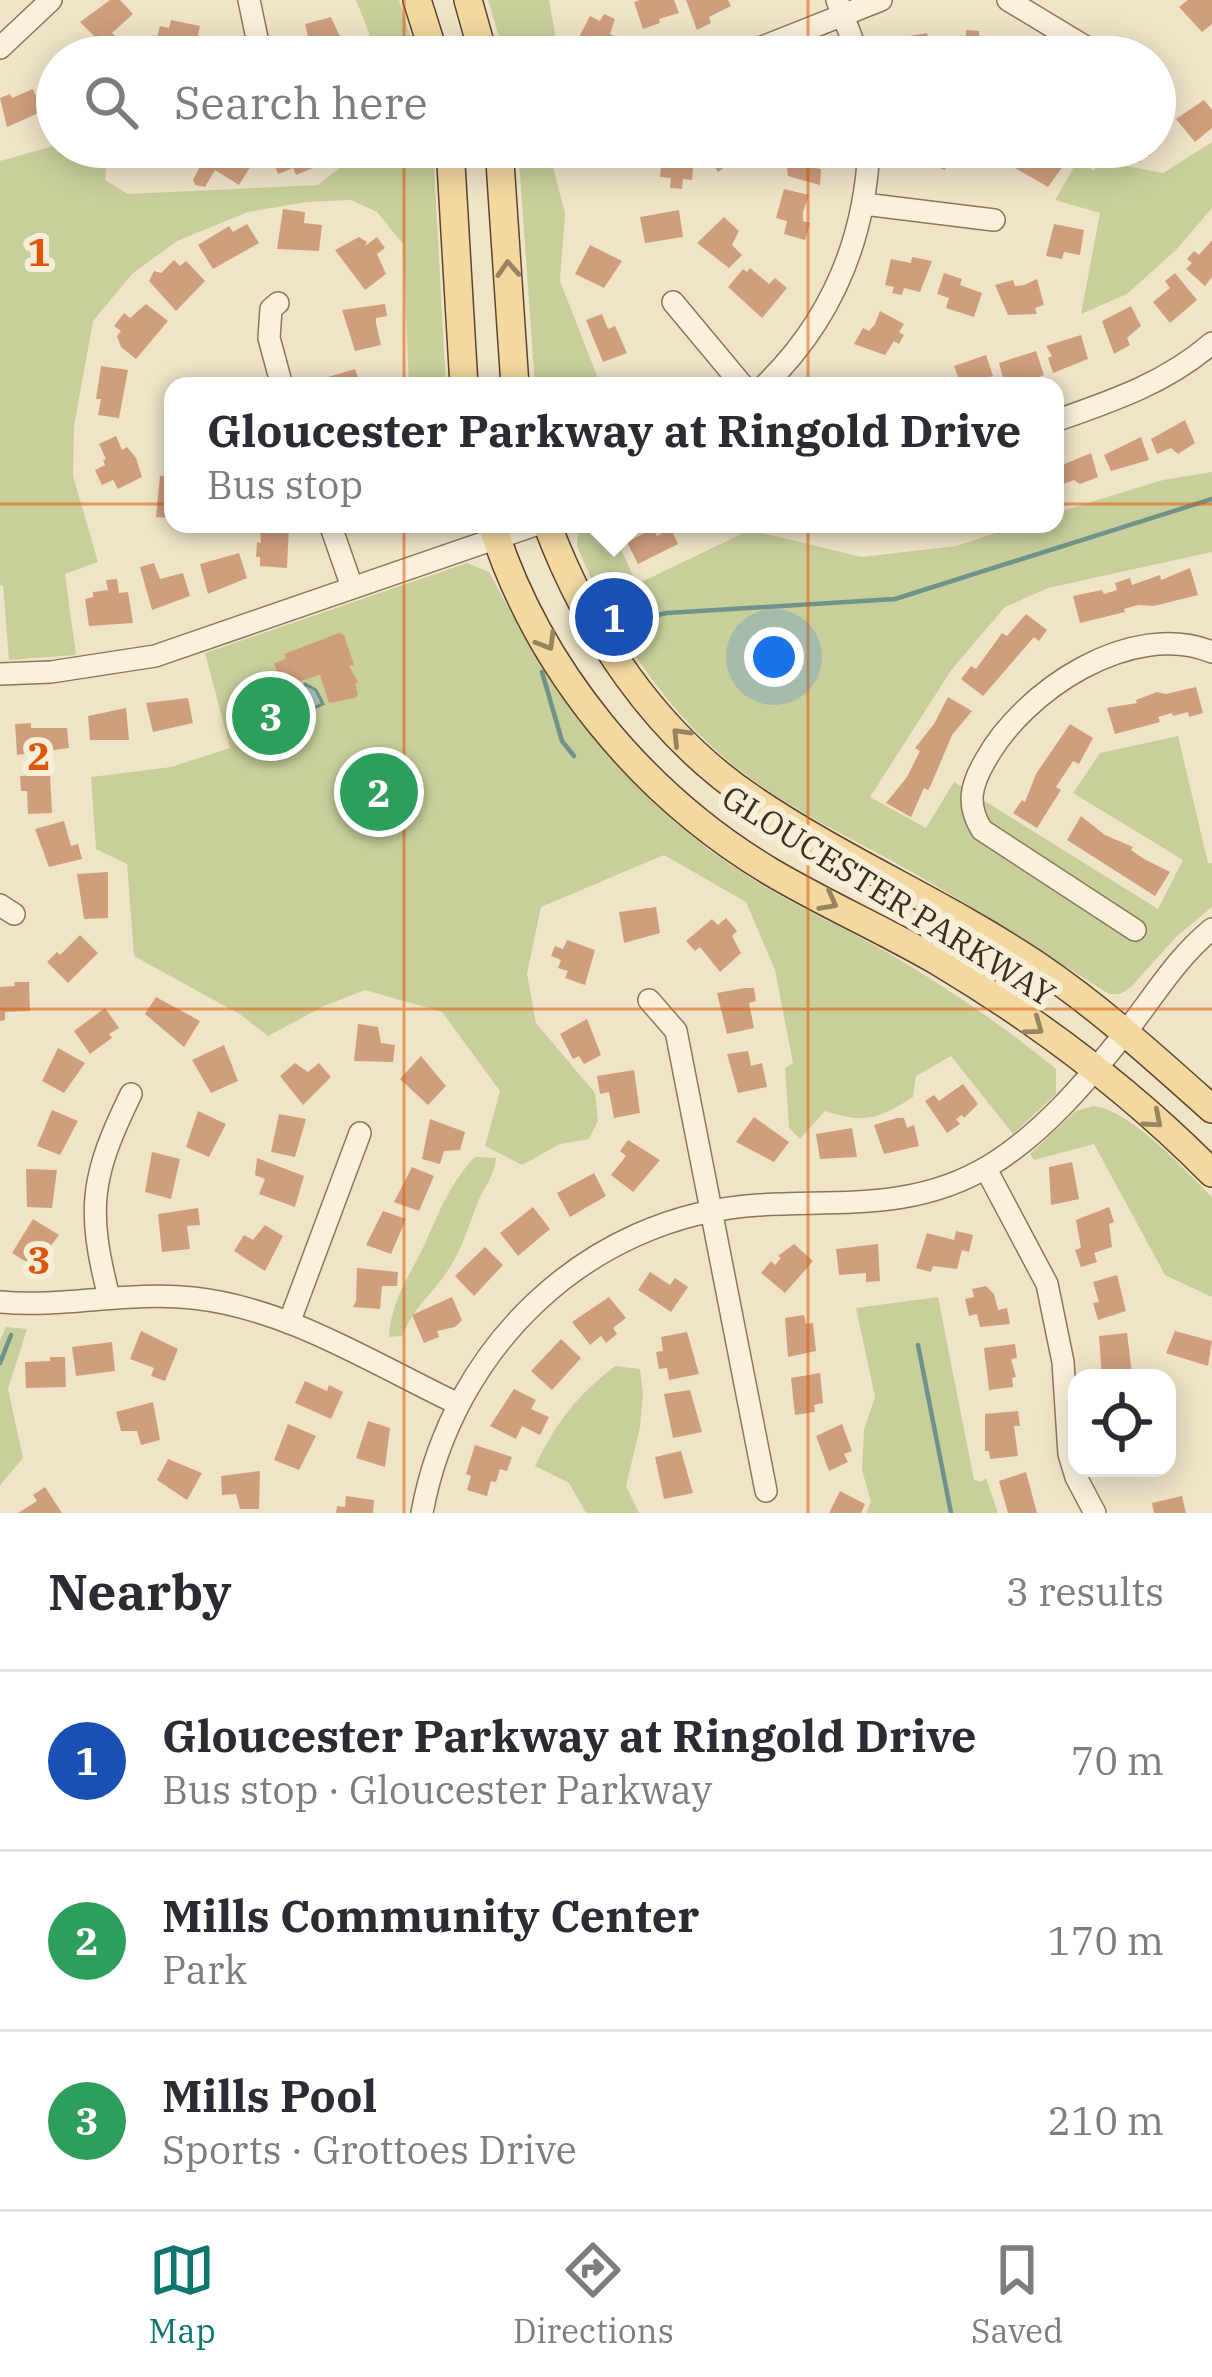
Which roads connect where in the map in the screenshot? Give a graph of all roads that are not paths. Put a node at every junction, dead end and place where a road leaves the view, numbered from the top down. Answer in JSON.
{"nodes":[{"id":1,"x":51,"y":0,"type":"edge"},
{"id":2,"x":249,"y":0,"type":"edge"},
{"id":3,"x":417,"y":0,"type":"edge"},
{"id":4,"x":468,"y":0,"type":"edge"},
{"id":5,"x":881,"y":0,"type":"edge"},
{"id":6,"x":1008,"y":0,"type":"edge"},
{"id":7,"x":841,"y":7,"type":"edge"},
{"id":8,"x":257,"y":36,"type":"edge"},
{"id":9,"x":428,"y":36,"type":"edge"},
{"id":10,"x":478,"y":36,"type":"edge"},
{"id":11,"x":781,"y":36,"type":"edge"},
{"id":12,"x":851,"y":36,"type":"edge"},
{"id":13,"x":1068,"y":36,"type":"edge"},
{"id":14,"x":0,"y":48,"type":"edge"},
{"id":15,"x":452,"y":168,"type":"edge"},
{"id":16,"x":501,"y":168,"type":"edge"},
{"id":17,"x":867,"y":168,"type":"edge"},
{"id":18,"x":864,"y":204,"type":"junction"},
{"id":19,"x":994,"y":220,"type":"dead end"},
{"id":20,"x":673,"y":302,"type":"dead end"},
{"id":21,"x":278,"y":303,"type":"dead end"},
{"id":22,"x":1212,"y":343,"type":"edge"},
{"id":23,"x":280,"y":377,"type":"edge"},
{"id":24,"x":464,"y":377,"type":"edge"},
{"id":25,"x":514,"y":377,"type":"edge"},
{"id":26,"x":735,"y":377,"type":"edge"},
{"id":27,"x":772,"y":377,"type":"edge"},
{"id":28,"x":1064,"y":418,"type":"edge"},
{"id":29,"x":333,"y":533,"type":"edge"},
{"id":30,"x":489,"y":533,"type":"edge"},
{"id":31,"x":495,"y":533,"type":"edge"},
{"id":32,"x":546,"y":533,"type":"edge"},
{"id":33,"x":352,"y":587,"type":"junction"},
{"id":34,"x":1212,"y":652,"type":"edge"},
{"id":35,"x":0,"y":674,"type":"edge"},
{"id":36,"x":1212,"y":928,"type":"edge"},
{"id":37,"x":1135,"y":929,"type":"dead end"},
{"id":38,"x":650,"y":1000,"type":"dead end"},
{"id":39,"x":1126,"y":1032,"type":"junction"},
{"id":40,"x":1094,"y":1069,"type":"junction"},
{"id":41,"x":131,"y":1094,"type":"dead end"},
{"id":42,"x":1212,"y":1108,"type":"edge"},
{"id":43,"x":360,"y":1132,"type":"dead end"},
{"id":44,"x":986,"y":1168,"type":"junction"},
{"id":45,"x":1212,"y":1173,"type":"edge"},
{"id":46,"x":713,"y":1211,"type":"junction"},
{"id":47,"x":109,"y":1298,"type":"junction"},
{"id":48,"x":0,"y":1302,"type":"edge"},
{"id":49,"x":289,"y":1322,"type":"junction"},
{"id":50,"x":456,"y":1403,"type":"junction"},
{"id":51,"x":766,"y":1491,"type":"dead end"},
{"id":52,"x":422,"y":1513,"type":"edge"},
{"id":53,"x":1095,"y":1513,"type":"edge"}],
"edges":[{"from":1,"to":14,"type":"street"},
{"from":2,"to":8,"type":"street"},
{"from":3,"to":9,"type":"main road"},
{"from":4,"to":10,"type":"main road"},
{"from":5,"to":7,"type":"street"},
{"from":6,"to":13,"type":"street"},
{"from":7,"to":11,"type":"street"},
{"from":7,"to":12,"type":"street"},
{"from":15,"to":24,"type":"main road"},
{"from":25,"to":16,"type":"main road","one_way":true},
{"from":17,"to":18,"type":"street"},
{"from":18,"to":19,"type":"street"},
{"from":18,"to":27,"type":"street"},
{"from":20,"to":26,"type":"street"},
{"from":21,"to":23,"type":"street"},
{"from":22,"to":28,"type":"street"},
{"from":29,"to":33,"type":"street"},
{"from":30,"to":33,"type":"street"},
{"from":31,"to":40,"type":"main road","name":"GLOUCESTER PARKWAY","one_way":true},
{"from":39,"to":32,"type":"main road","name":"GLOUCESTER PARKWAY","one_way":true},
{"from":33,"to":35,"type":"street"},
{"from":34,"to":37,"type":"street"},
{"from":36,"to":39,"type":"street"},
{"from":38,"to":46,"type":"street"},
{"from":39,"to":40,"type":"street"},
{"from":39,"to":42,"type":"main road","name":"GLOUCESTER PARKWAY"},
{"from":40,"to":44,"type":"street"},
{"from":40,"to":45,"type":"main road","name":"GLOUCESTER PARKWAY","one_way":true},
{"from":41,"to":47,"type":"street"},
{"from":43,"to":49,"type":"street"},
{"from":44,"to":46,"type":"street"},
{"from":44,"to":53,"type":"street"},
{"from":46,"to":50,"type":"street"},
{"from":46,"to":51,"type":"street"},
{"from":47,"to":48,"type":"street"},
{"from":47,"to":49,"type":"street"},
{"from":49,"to":50,"type":"street"},
{"from":50,"to":52,"type":"street"}]}
